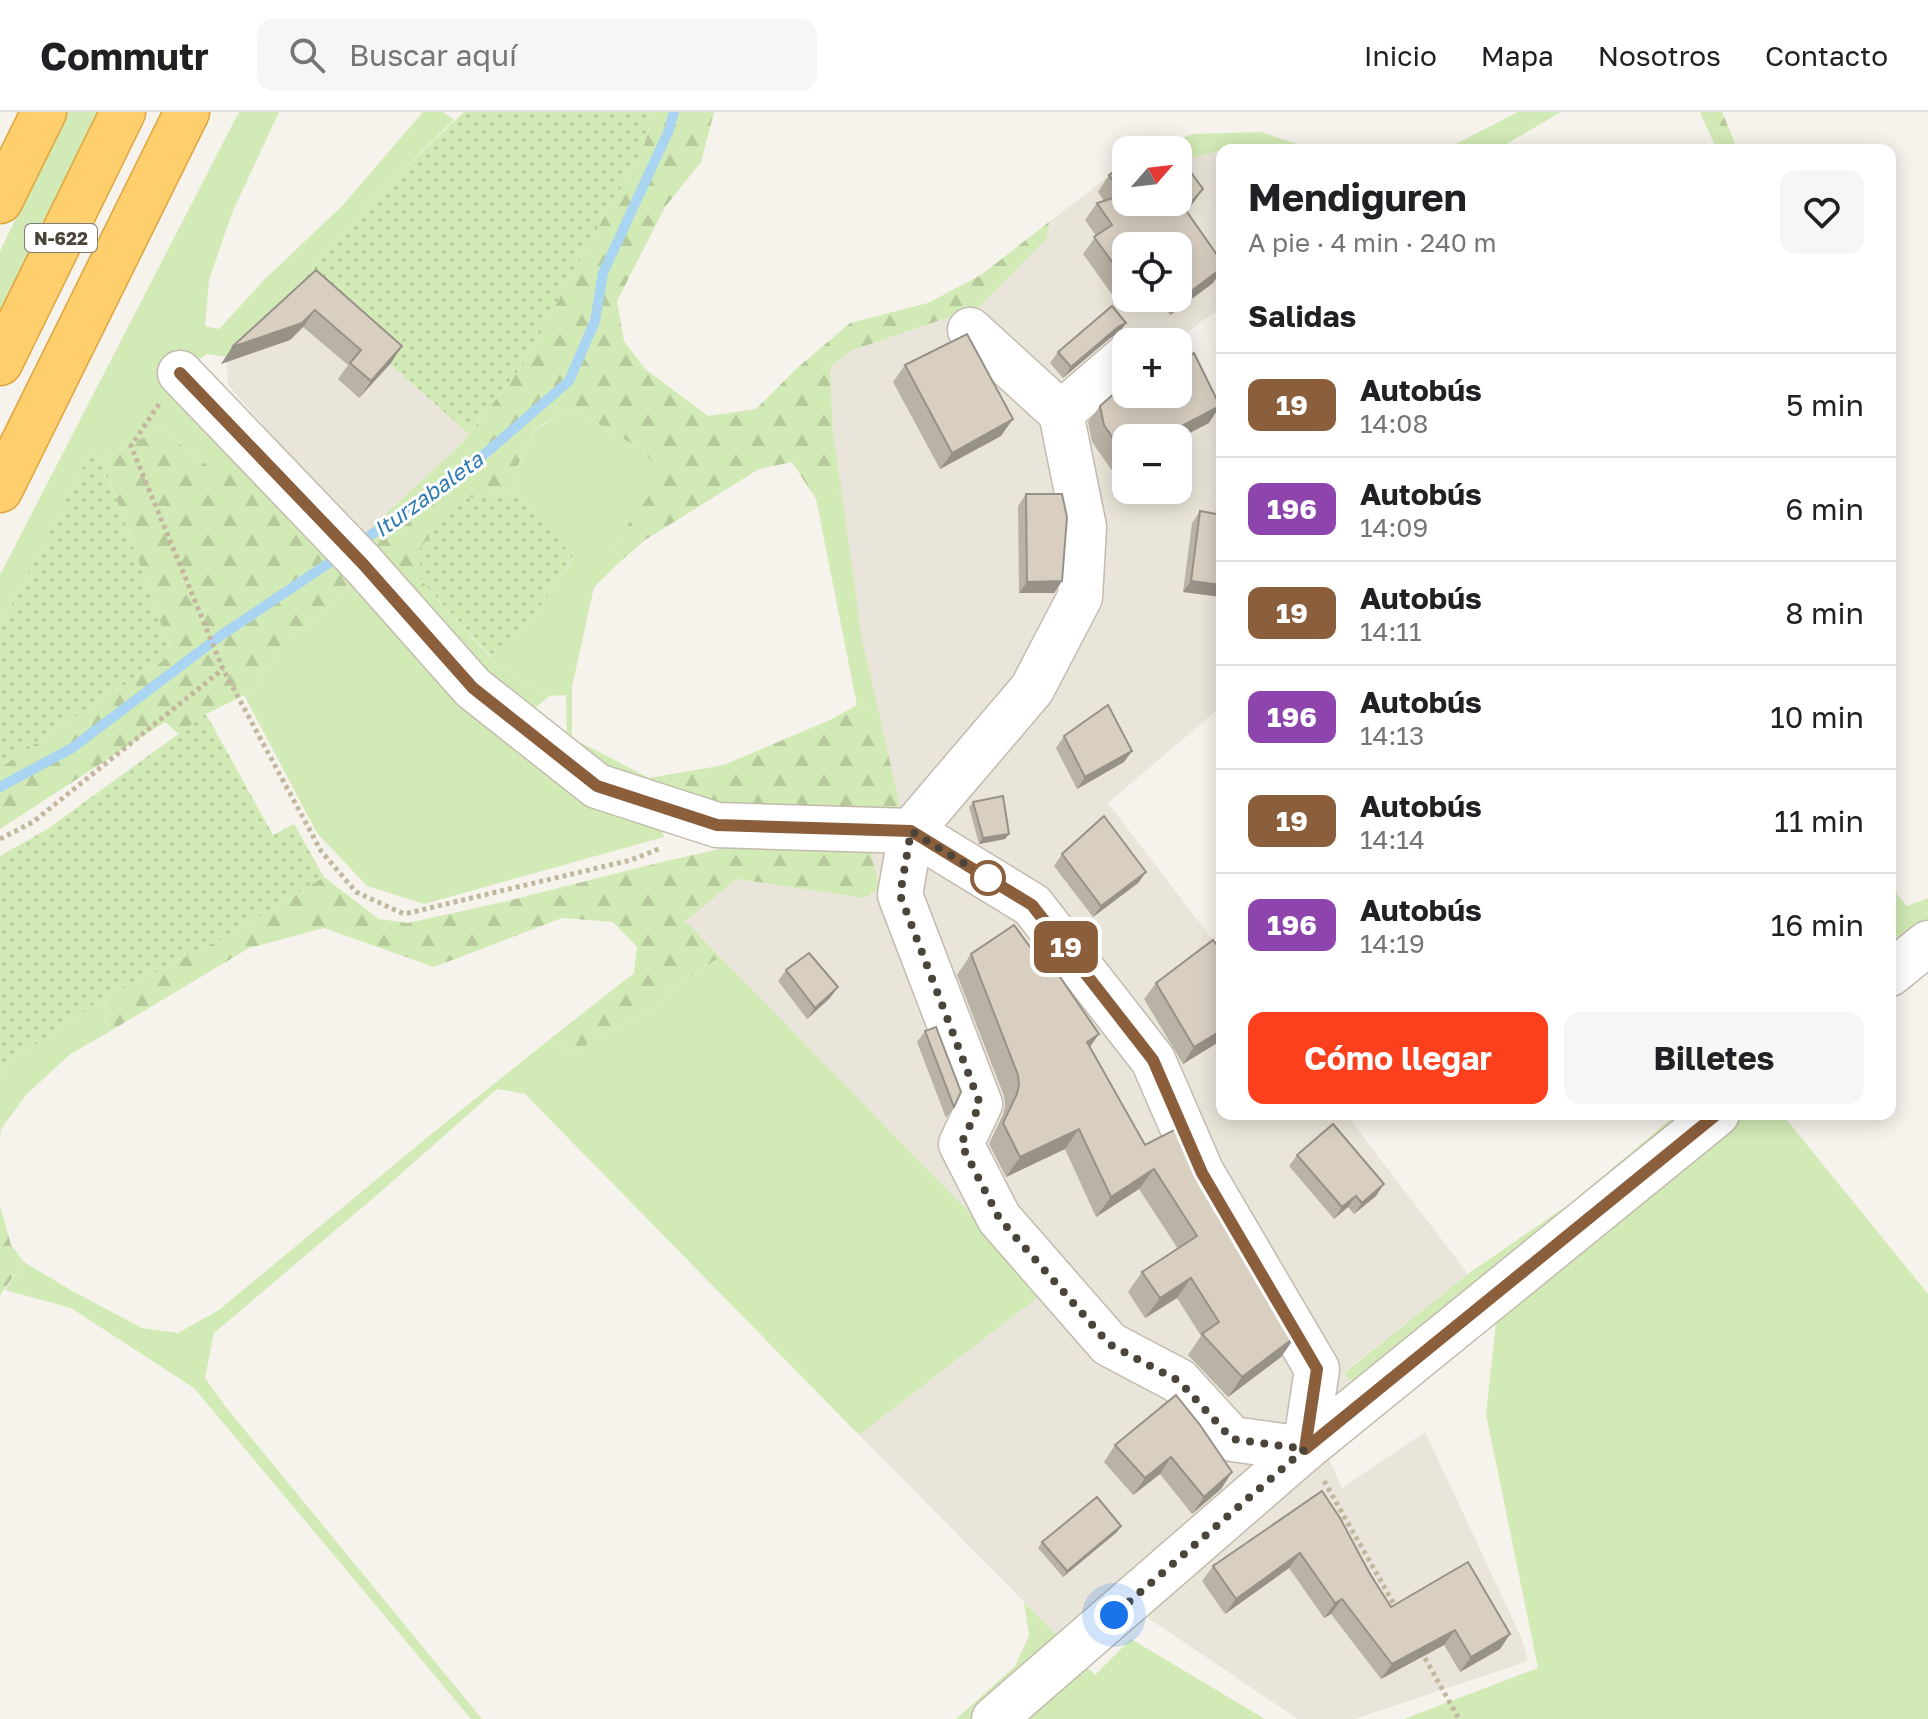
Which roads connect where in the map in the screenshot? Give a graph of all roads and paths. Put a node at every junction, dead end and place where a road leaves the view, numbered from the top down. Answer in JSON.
{"nodes":[{"id":1,"x":44,"y":112,"type":"edge"},
{"id":2,"x":123,"y":112,"type":"edge"},
{"id":3,"x":187,"y":112,"type":"edge"},
{"id":4,"x":0,"y":201,"type":"edge"},
{"id":5,"x":970,"y":330,"type":"dead end"},
{"id":6,"x":0,"y":363,"type":"edge"},
{"id":7,"x":1112,"y":369,"type":"edge"},
{"id":8,"x":180,"y":373,"type":"joint"},
{"id":9,"x":1061,"y":413,"type":"junction"},
{"id":10,"x":0,"y":490,"type":"edge"},
{"id":11,"x":223,"y":669,"type":"junction"},
{"id":12,"x":717,"y":825,"type":"junction"},
{"id":13,"x":911,"y":831,"type":"junction"},
{"id":14,"x":0,"y":839,"type":"edge"},
{"id":15,"x":1928,"y":943,"type":"edge"},
{"id":16,"x":1896,"y":969,"type":"edge"},
{"id":17,"x":1710,"y":1120,"type":"edge"},
{"id":18,"x":1305,"y":1449,"type":"junction"},
{"id":19,"x":1405,"y":1624,"type":"edge"},
{"id":20,"x":1421,"y":1651,"type":"edge"},
{"id":21,"x":994,"y":1719,"type":"edge"},
{"id":22,"x":1459,"y":1719,"type":"edge"}],
"edges":[{"from":1,"to":4,"type":"highway"},
{"from":2,"to":6,"type":"highway","number":"N-622"},
{"from":3,"to":10,"type":"highway"},
{"from":5,"to":9,"type":"street"},
{"from":7,"to":9,"type":"street"},
{"from":8,"to":11,"type":"path"},
{"from":8,"to":12,"type":"street"},
{"from":9,"to":13,"type":"street"},
{"from":11,"to":12,"type":"path"},
{"from":11,"to":14,"type":"path"},
{"from":12,"to":13,"type":"street"},
{"from":13,"to":18,"type":"street"},
{"from":13,"to":18,"type":"street"},
{"from":15,"to":16,"type":"street"},
{"from":17,"to":18,"type":"street"},
{"from":18,"to":19,"type":"path"},
{"from":18,"to":21,"type":"street"},
{"from":20,"to":22,"type":"path"}]}
